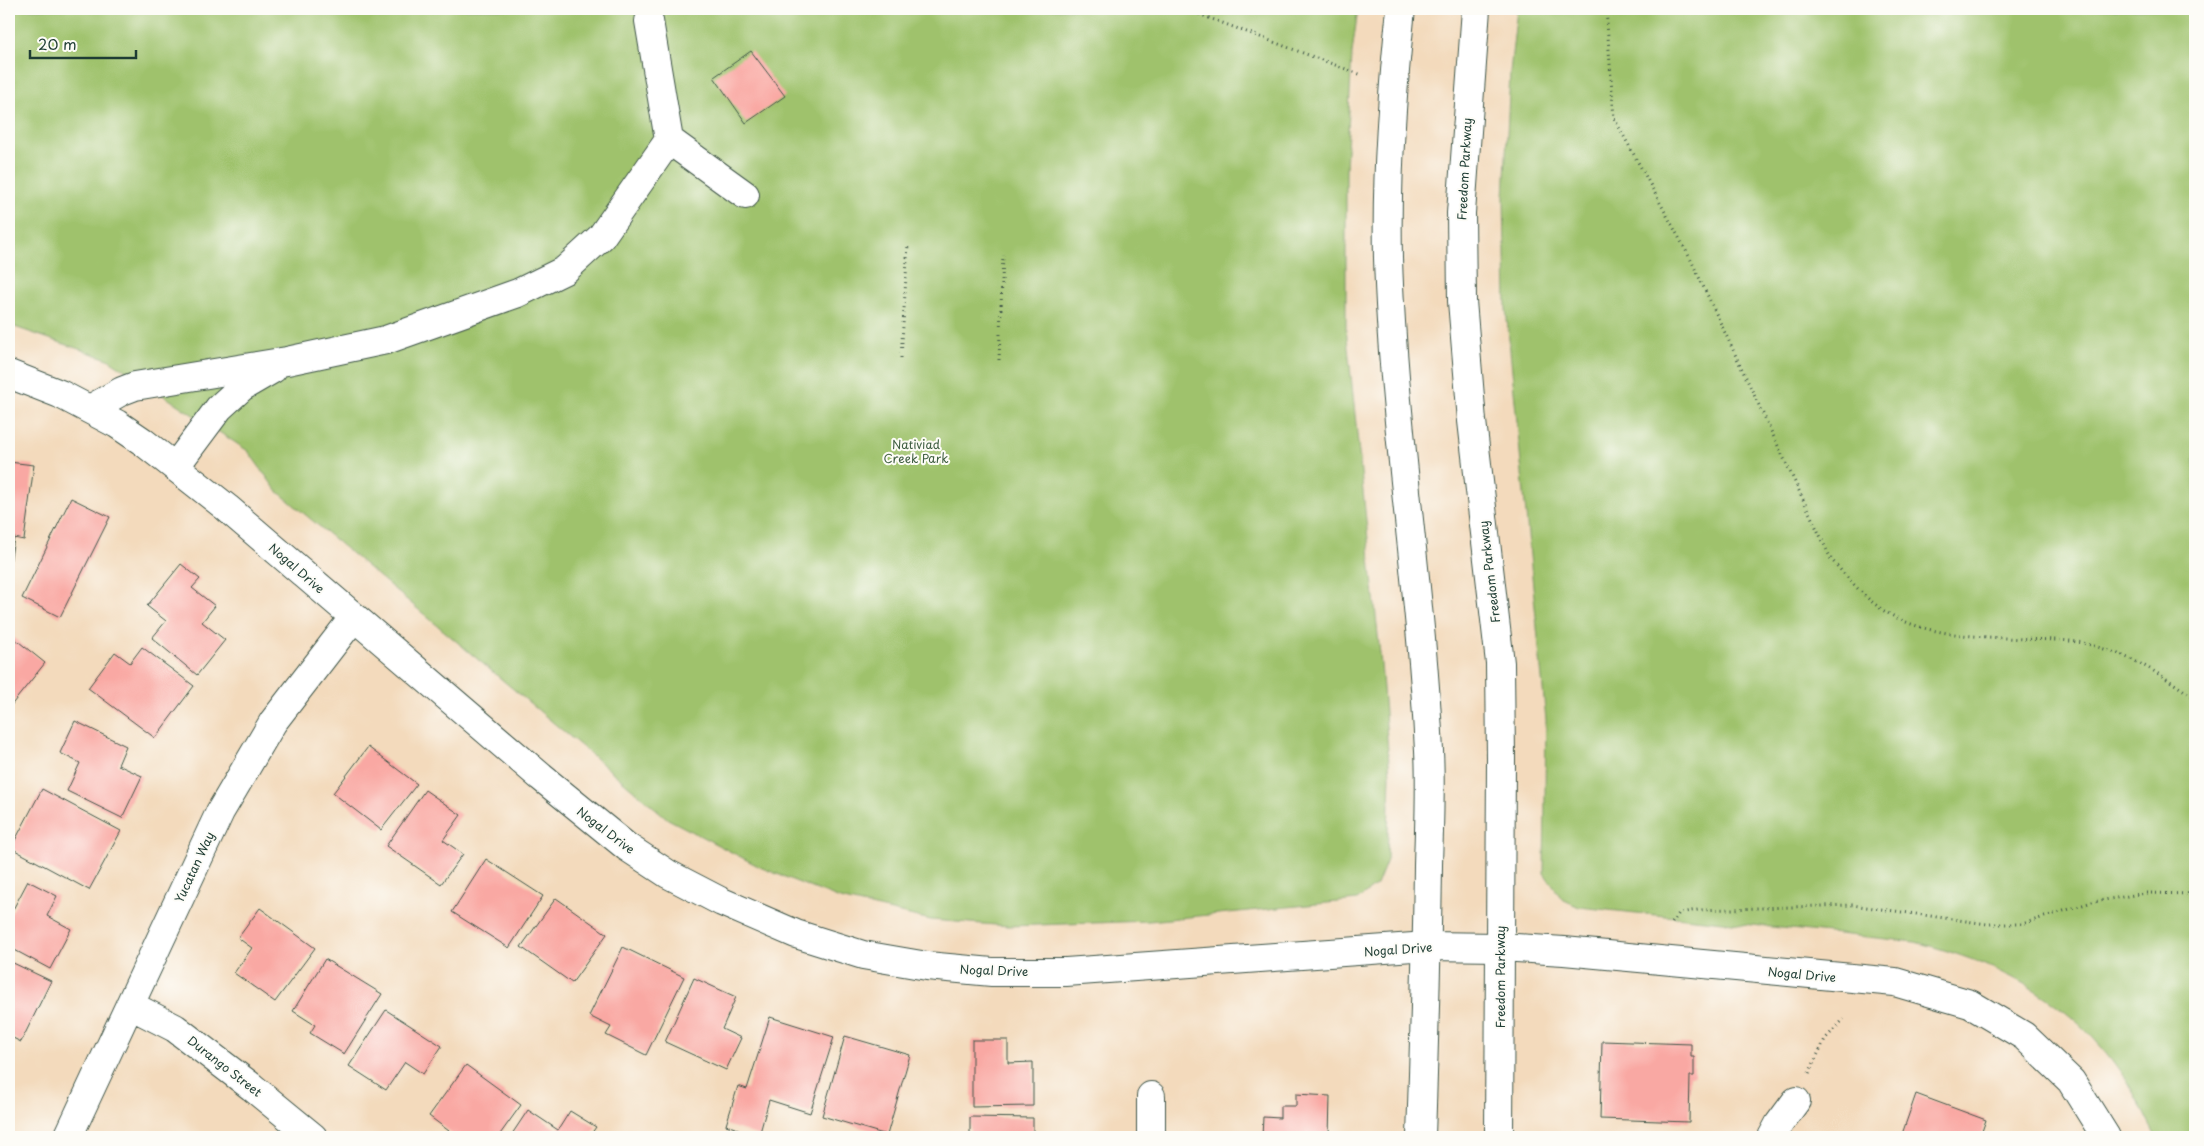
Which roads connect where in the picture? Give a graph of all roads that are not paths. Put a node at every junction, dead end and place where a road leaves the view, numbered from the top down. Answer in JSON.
{"nodes":[{"id":1,"x":1401,"y":9,"type":"edge"},
{"id":2,"x":1476,"y":9,"type":"edge"},
{"id":3,"x":649,"y":21,"type":"dead end"},
{"id":4,"x":669,"y":140,"type":"junction"},
{"id":5,"x":746,"y":195,"type":"dead end"},
{"id":6,"x":287,"y":361,"type":"junction"},
{"id":7,"x":9,"y":374,"type":"edge"},
{"id":8,"x":90,"y":409,"type":"junction"},
{"id":9,"x":175,"y":467,"type":"junction"},
{"id":10,"x":354,"y":617,"type":"junction"},
{"id":11,"x":1427,"y":946,"type":"junction"},
{"id":12,"x":1500,"y":947,"type":"junction"},
{"id":13,"x":130,"y":1005,"type":"junction"},
{"id":14,"x":1151,"y":1096,"type":"dead end"},
{"id":15,"x":1796,"y":1101,"type":"road end"},
{"id":16,"x":68,"y":1137,"type":"edge"},
{"id":17,"x":313,"y":1137,"type":"edge"},
{"id":18,"x":1151,"y":1137,"type":"edge"},
{"id":19,"x":1421,"y":1137,"type":"edge"},
{"id":20,"x":1499,"y":1137,"type":"edge"},
{"id":21,"x":1772,"y":1137,"type":"edge"},
{"id":22,"x":2106,"y":1137,"type":"edge"}],
"edges":[{"from":1,"to":11,"type":"street"},
{"from":2,"to":12,"type":"street","name":"Freedom Parkway"},
{"from":3,"to":4,"type":"street"},
{"from":4,"to":5,"type":"street"},
{"from":4,"to":6,"type":"street"},
{"from":6,"to":8,"type":"street"},
{"from":6,"to":9,"type":"street"},
{"from":7,"to":8,"type":"street","name":"Nogal Drive"},
{"from":8,"to":9,"type":"street","name":"Nogal Drive"},
{"from":9,"to":10,"type":"street","name":"Nogal Drive"},
{"from":10,"to":11,"type":"street","name":"Nogal Drive"},
{"from":10,"to":13,"type":"street","name":"Yucatan Way"},
{"from":11,"to":12,"type":"street","name":"Nogal Drive"},
{"from":11,"to":19,"type":"street"},
{"from":12,"to":20,"type":"street","name":"Freedom Parkway"},
{"from":12,"to":22,"type":"street","name":"Nogal Drive"},
{"from":13,"to":16,"type":"street","name":"Yucatan Way"},
{"from":13,"to":17,"type":"street","name":"Durango Street"},
{"from":14,"to":18,"type":"street"},
{"from":15,"to":21,"type":"street"}]}
